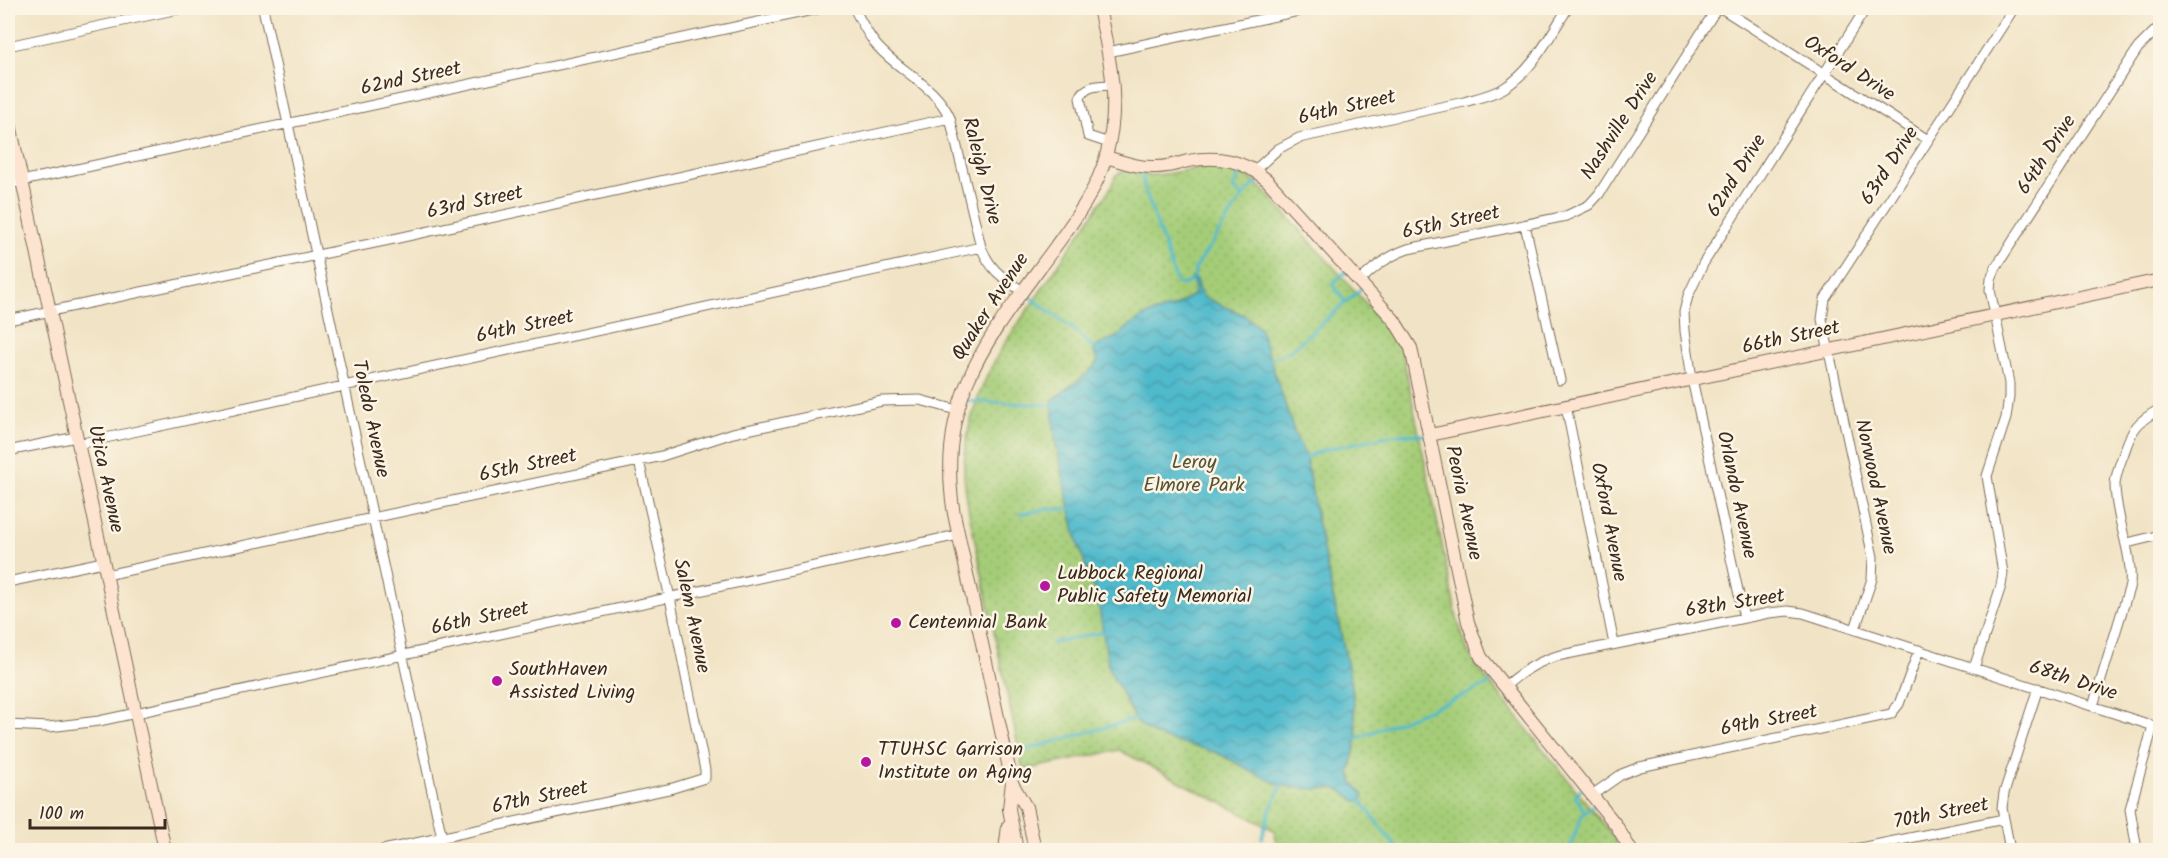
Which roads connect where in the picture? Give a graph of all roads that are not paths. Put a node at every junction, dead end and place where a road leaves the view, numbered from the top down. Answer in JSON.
{"nodes":[{"id":1,"x":183,"y":8,"type":"edge"},
{"id":2,"x":263,"y":8,"type":"edge"},
{"id":3,"x":822,"y":8,"type":"edge"},
{"id":4,"x":854,"y":8,"type":"edge"},
{"id":5,"x":1099,"y":8,"type":"edge"},
{"id":6,"x":1313,"y":8,"type":"edge"},
{"id":7,"x":1568,"y":8,"type":"edge"},
{"id":8,"x":1719,"y":8,"type":"edge"},
{"id":9,"x":1866,"y":8,"type":"edge"},
{"id":10,"x":2014,"y":8,"type":"edge"},
{"id":11,"x":2160,"y":26,"type":"edge"},
{"id":12,"x":8,"y":46,"type":"edge"},
{"id":13,"x":1108,"y":52,"type":"junction"},
{"id":14,"x":1823,"y":73,"type":"junction"},
{"id":15,"x":1114,"y":85,"type":"junction"},
{"id":16,"x":8,"y":115,"type":"edge"},
{"id":17,"x":950,"y":118,"type":"junction"},
{"id":18,"x":288,"y":124,"type":"junction"},
{"id":19,"x":1928,"y":140,"type":"junction"},
{"id":20,"x":1109,"y":143,"type":"junction"},
{"id":21,"x":1106,"y":157,"type":"junction"},
{"id":22,"x":1255,"y":170,"type":"junction"},
{"id":23,"x":22,"y":181,"type":"junction"},
{"id":24,"x":8,"y":184,"type":"edge"},
{"id":25,"x":1525,"y":225,"type":"junction"},
{"id":26,"x":981,"y":247,"type":"junction"},
{"id":27,"x":316,"y":255,"type":"junction"},
{"id":28,"x":2160,"y":280,"type":"edge"},
{"id":29,"x":1359,"y":282,"type":"junction"},
{"id":30,"x":1022,"y":291,"type":"junction"},
{"id":31,"x":50,"y":311,"type":"junction"},
{"id":32,"x":1995,"y":315,"type":"junction"},
{"id":33,"x":8,"y":320,"type":"edge"},
{"id":34,"x":1828,"y":351,"type":"junction"},
{"id":35,"x":1692,"y":379,"type":"junction"},
{"id":36,"x":1560,"y":380,"type":"dead end"},
{"id":37,"x":345,"y":386,"type":"junction"},
{"id":38,"x":1566,"y":406,"type":"junction"},
{"id":39,"x":2160,"y":409,"type":"edge"},
{"id":40,"x":957,"y":410,"type":"junction"},
{"id":41,"x":1430,"y":435,"type":"junction"},
{"id":42,"x":77,"y":440,"type":"junction"},
{"id":43,"x":8,"y":451,"type":"edge"},
{"id":44,"x":639,"y":461,"type":"junction"},
{"id":45,"x":373,"y":518,"type":"junction"},
{"id":46,"x":958,"y":535,"type":"junction"},
{"id":47,"x":2160,"y":535,"type":"edge"},
{"id":48,"x":2127,"y":543,"type":"junction"},
{"id":49,"x":103,"y":562,"type":"junction"},
{"id":50,"x":106,"y":575,"type":"junction"},
{"id":51,"x":8,"y":582,"type":"edge"},
{"id":52,"x":670,"y":598,"type":"junction"},
{"id":53,"x":1744,"y":618,"type":"junction"},
{"id":54,"x":1855,"y":629,"type":"junction"},
{"id":55,"x":1614,"y":644,"type":"junction"},
{"id":56,"x":1919,"y":650,"type":"junction"},
{"id":57,"x":403,"y":656,"type":"junction"},
{"id":58,"x":1974,"y":668,"type":"junction"},
{"id":59,"x":1505,"y":686,"type":"junction"},
{"id":60,"x":2038,"y":688,"type":"junction"},
{"id":61,"x":2093,"y":706,"type":"junction"},
{"id":62,"x":136,"y":713,"type":"junction"},
{"id":63,"x":8,"y":725,"type":"edge"},
{"id":64,"x":2157,"y":727,"type":"edge"},
{"id":65,"x":705,"y":778,"type":"joint"},
{"id":66,"x":1012,"y":782,"type":"junction"},
{"id":67,"x":1592,"y":795,"type":"junction"},
{"id":68,"x":1009,"y":809,"type":"junction"},
{"id":69,"x":2004,"y":819,"type":"junction"},
{"id":70,"x":442,"y":838,"type":"junction"},
{"id":71,"x":1883,"y":847,"type":"edge"},
{"id":72,"x":165,"y":850,"type":"edge"},
{"id":73,"x":383,"y":850,"type":"edge"},
{"id":74,"x":1005,"y":850,"type":"edge"},
{"id":75,"x":1017,"y":850,"type":"edge"},
{"id":76,"x":1035,"y":850,"type":"edge"},
{"id":77,"x":1631,"y":850,"type":"edge"},
{"id":78,"x":1850,"y":850,"type":"edge"},
{"id":79,"x":2010,"y":850,"type":"edge"},
{"id":80,"x":2137,"y":850,"type":"edge"}],
"edges":[{"from":1,"to":12,"type":"street"},
{"from":2,"to":18,"type":"street","name":"Toledo Avenue"},
{"from":3,"to":18,"type":"street","name":"62nd Street"},
{"from":4,"to":17,"type":"street","name":"Raleigh Drive"},
{"from":5,"to":13,"type":"street","name":"Quaker Avenue"},
{"from":6,"to":13,"type":"street"},
{"from":7,"to":22,"type":"street","name":"64th Street"},
{"from":8,"to":14,"type":"street","name":"Oxford Drive"},
{"from":8,"to":25,"type":"street","name":"Nashville Drive"},
{"from":9,"to":14,"type":"street","name":"62nd Drive"},
{"from":10,"to":19,"type":"street","name":"63rd Drive"},
{"from":11,"to":32,"type":"street","name":"64th Drive"},
{"from":13,"to":15,"type":"street","name":"Quaker Avenue"},
{"from":14,"to":19,"type":"street","name":"Oxford Drive"},
{"from":14,"to":35,"type":"street","name":"62nd Drive"},
{"from":15,"to":20,"type":"street","name":"Quaker Avenue"},
{"from":15,"to":20,"type":"street"},
{"from":16,"to":23,"type":"street","name":"Utica Avenue"},
{"from":17,"to":26,"type":"street","name":"Raleigh Drive"},
{"from":17,"to":27,"type":"street","name":"63rd Street"},
{"from":18,"to":23,"type":"street","name":"62nd Street"},
{"from":18,"to":27,"type":"street","name":"Toledo Avenue"},
{"from":19,"to":34,"type":"street","name":"63rd Drive"},
{"from":20,"to":21,"type":"street","name":"Quaker Avenue"},
{"from":21,"to":22,"type":"street"},
{"from":21,"to":30,"type":"street","name":"Quaker Avenue"},
{"from":22,"to":29,"type":"street","name":"Peoria Avenue"},
{"from":23,"to":24,"type":"street","name":"62nd Street"},
{"from":23,"to":31,"type":"street","name":"Utica Avenue"},
{"from":25,"to":29,"type":"street","name":"65th Street"},
{"from":25,"to":36,"type":"street"},
{"from":26,"to":30,"type":"street","name":"Raleigh Drive"},
{"from":26,"to":37,"type":"street","name":"64th Street"},
{"from":27,"to":31,"type":"street","name":"63rd Street"},
{"from":27,"to":37,"type":"street","name":"Toledo Avenue"},
{"from":28,"to":32,"type":"street","name":"66th Street"},
{"from":29,"to":41,"type":"street","name":"Peoria Avenue"},
{"from":30,"to":40,"type":"street","name":"Quaker Avenue"},
{"from":31,"to":33,"type":"street","name":"63rd Street"},
{"from":31,"to":42,"type":"street","name":"Utica Avenue"},
{"from":32,"to":34,"type":"street","name":"66th Street"},
{"from":32,"to":58,"type":"street","name":"64th Drive"},
{"from":34,"to":35,"type":"street","name":"66th Street"},
{"from":34,"to":54,"type":"street","name":"Norwood Avenue"},
{"from":35,"to":38,"type":"street","name":"66th Street"},
{"from":35,"to":53,"type":"street","name":"Orlando Avenue"},
{"from":37,"to":42,"type":"street","name":"64th Street"},
{"from":37,"to":45,"type":"street","name":"Toledo Avenue"},
{"from":38,"to":41,"type":"street","name":"66th Street"},
{"from":38,"to":55,"type":"street","name":"Oxford Avenue"},
{"from":39,"to":48,"type":"street"},
{"from":40,"to":44,"type":"street","name":"65th Street"},
{"from":40,"to":46,"type":"street","name":"Quaker Avenue"},
{"from":41,"to":59,"type":"street","name":"Peoria Avenue"},
{"from":42,"to":43,"type":"street","name":"64th Street"},
{"from":42,"to":49,"type":"street","name":"Utica Avenue"},
{"from":44,"to":45,"type":"street","name":"65th Street"},
{"from":44,"to":52,"type":"street","name":"Salem Avenue"},
{"from":45,"to":50,"type":"street","name":"65th Street"},
{"from":45,"to":57,"type":"street","name":"Toledo Avenue"},
{"from":46,"to":52,"type":"street","name":"66th Street"},
{"from":46,"to":66,"type":"street","name":"Quaker Avenue"},
{"from":47,"to":48,"type":"street"},
{"from":48,"to":61,"type":"street"},
{"from":49,"to":50,"type":"street","name":"Utica Avenue"},
{"from":49,"to":51,"type":"street"},
{"from":50,"to":62,"type":"street","name":"Utica Avenue"},
{"from":52,"to":57,"type":"street","name":"66th Street"},
{"from":52,"to":65,"type":"street","name":"Salem Avenue"},
{"from":53,"to":54,"type":"street","name":"68th Street"},
{"from":53,"to":55,"type":"street","name":"68th Street"},
{"from":54,"to":56,"type":"street","name":"68th Street"},
{"from":55,"to":59,"type":"street","name":"68th Street"},
{"from":56,"to":58,"type":"street","name":"68th Street"},
{"from":56,"to":67,"type":"street","name":"69th Street"},
{"from":57,"to":62,"type":"street","name":"66th Street"},
{"from":57,"to":70,"type":"street","name":"Toledo Avenue"},
{"from":58,"to":60,"type":"street","name":"68th Drive"},
{"from":59,"to":67,"type":"street","name":"Peoria Avenue"},
{"from":60,"to":61,"type":"street","name":"68th Drive"},
{"from":60,"to":69,"type":"street"},
{"from":61,"to":64,"type":"street","name":"68th Drive"},
{"from":62,"to":63,"type":"street","name":"66th Street"},
{"from":62,"to":72,"type":"street","name":"Utica Avenue"},
{"from":64,"to":80,"type":"street"},
{"from":65,"to":70,"type":"street","name":"67th Street"},
{"from":66,"to":68,"type":"street","name":"Quaker Avenue"},
{"from":66,"to":76,"type":"street","name":"Quaker Avenue"},
{"from":67,"to":77,"type":"street","name":"Peoria Avenue"},
{"from":68,"to":74,"type":"street"},
{"from":68,"to":75,"type":"street","name":"Quaker Avenue"},
{"from":69,"to":71,"type":"street","name":"70th Street"},
{"from":69,"to":79,"type":"street"},
{"from":70,"to":73,"type":"street","name":"67th Street"},
{"from":71,"to":78,"type":"street","name":"70th Street"}]}
